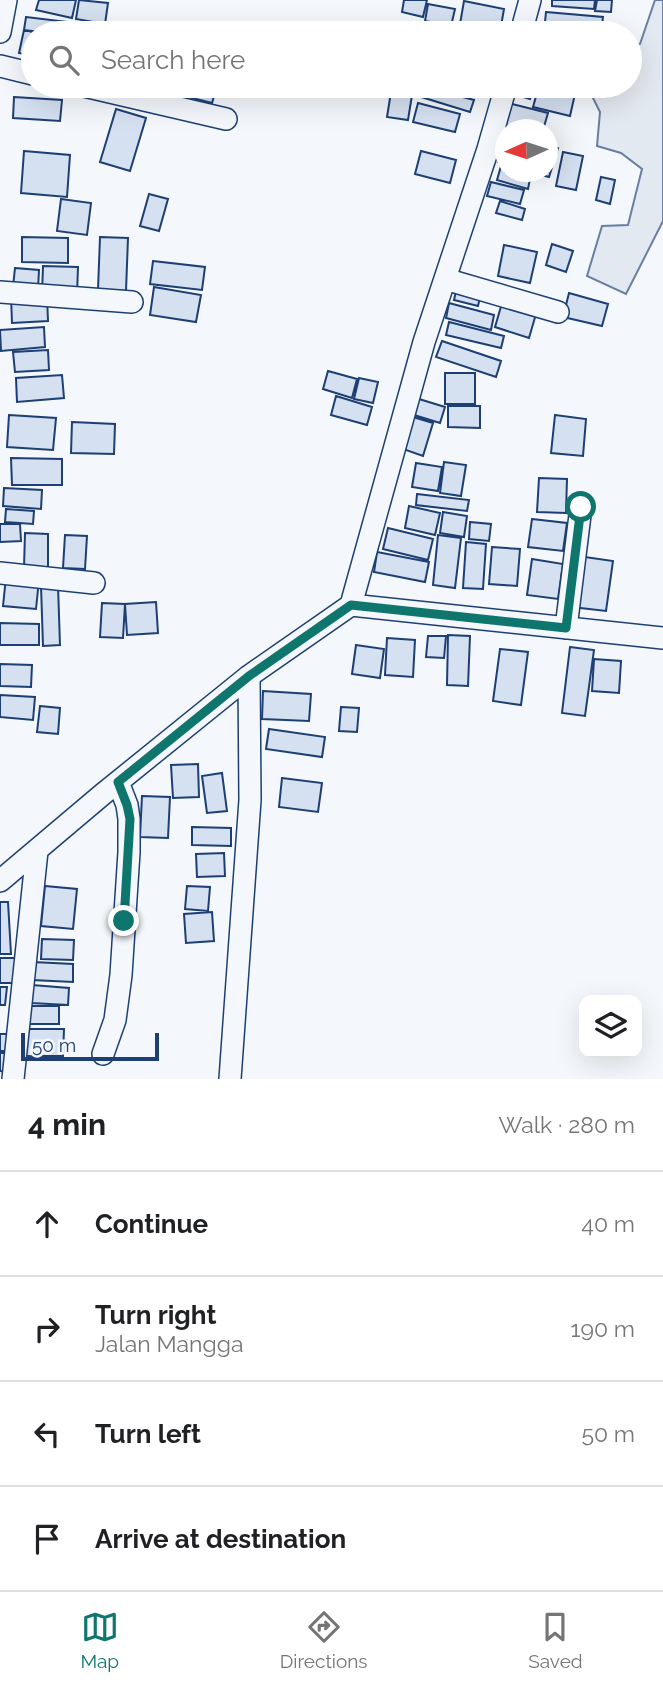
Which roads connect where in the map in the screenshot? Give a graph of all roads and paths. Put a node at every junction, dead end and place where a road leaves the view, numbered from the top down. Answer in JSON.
{"nodes":[{"id":1,"x":6,"y":0,"type":"edge"},
{"id":2,"x":530,"y":0,"type":"edge"},
{"id":3,"x":524,"y":21,"type":"edge"},
{"id":4,"x":0,"y":32,"type":"edge"},
{"id":5,"x":0,"y":66,"type":"edge"},
{"id":6,"x":21,"y":71,"type":"edge"},
{"id":7,"x":134,"y":98,"type":"edge"},
{"id":8,"x":503,"y":98,"type":"edge"},
{"id":9,"x":226,"y":120,"type":"dead end"},
{"id":10,"x":444,"y":279,"type":"junction"},
{"id":11,"x":0,"y":292,"type":"edge"},
{"id":12,"x":132,"y":302,"type":"dead end"},
{"id":13,"x":558,"y":312,"type":"dead end"},
{"id":14,"x":581,"y":507,"type":"dead end"},
{"id":15,"x":0,"y":573,"type":"edge"},
{"id":16,"x":94,"y":583,"type":"dead end"},
{"id":17,"x":351,"y":605,"type":"junction"},
{"id":18,"x":566,"y":628,"type":"junction"},
{"id":19,"x":663,"y":638,"type":"edge"},
{"id":20,"x":249,"y":676,"type":"junction"},
{"id":21,"x":118,"y":782,"type":"junction"},
{"id":22,"x":37,"y":851,"type":"junction"},
{"id":23,"x":0,"y":881,"type":"edge"},
{"id":24,"x":103,"y":1054,"type":"dead end"},
{"id":25,"x":13,"y":1079,"type":"edge"},
{"id":26,"x":230,"y":1079,"type":"edge"}],
"edges":[{"from":1,"to":4,"type":"street"},
{"from":2,"to":3,"type":"street"},
{"from":5,"to":6,"type":"street"},
{"from":7,"to":9,"type":"street"},
{"from":8,"to":10,"type":"street"},
{"from":10,"to":13,"type":"street"},
{"from":10,"to":17,"type":"street"},
{"from":11,"to":12,"type":"street"},
{"from":14,"to":18,"type":"street"},
{"from":15,"to":16,"type":"street"},
{"from":17,"to":18,"type":"street"},
{"from":17,"to":20,"type":"street"},
{"from":18,"to":19,"type":"street"},
{"from":20,"to":21,"type":"street"},
{"from":20,"to":26,"type":"street"},
{"from":21,"to":22,"type":"street"},
{"from":21,"to":24,"type":"street"},
{"from":22,"to":23,"type":"street"},
{"from":22,"to":25,"type":"street"}]}
